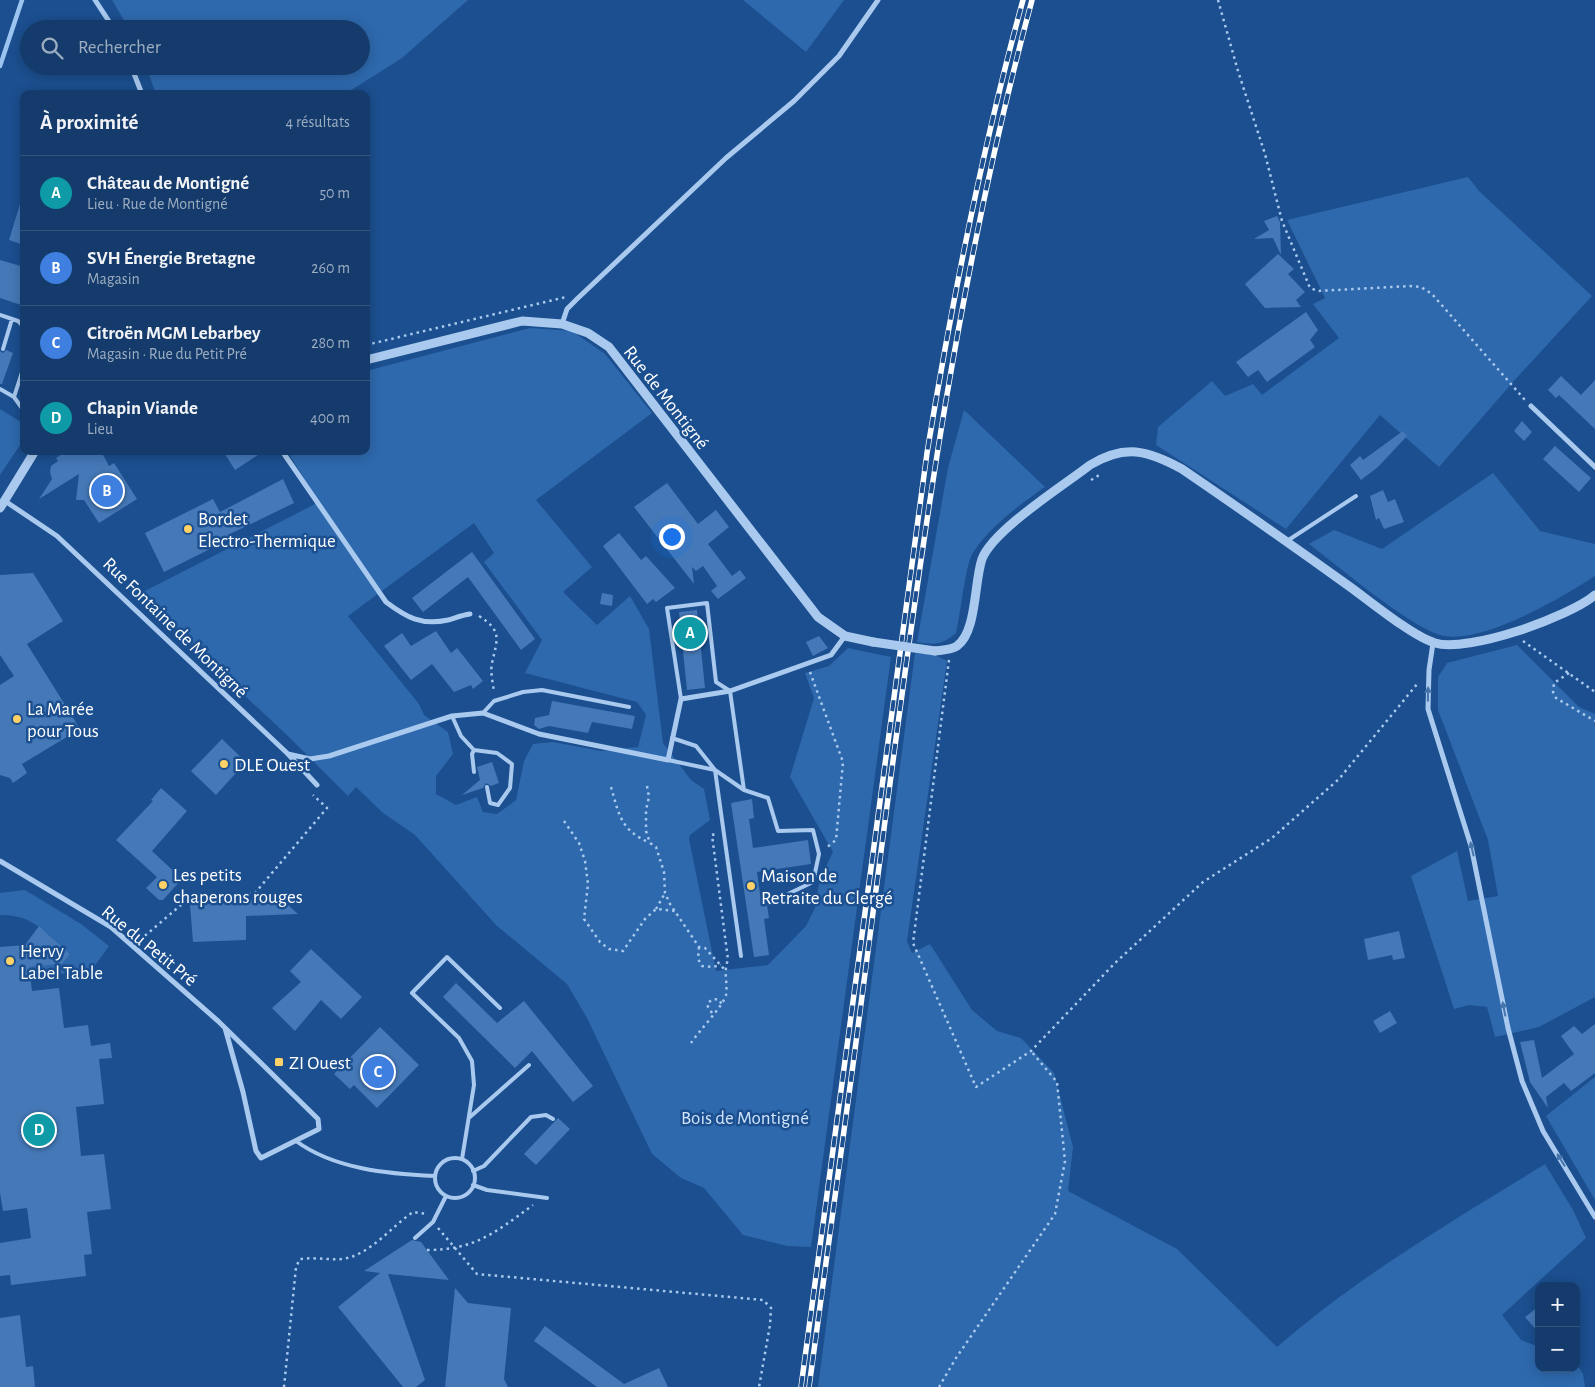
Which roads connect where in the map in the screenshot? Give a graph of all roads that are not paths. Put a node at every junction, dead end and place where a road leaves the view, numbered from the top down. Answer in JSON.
{"nodes":[{"id":1,"x":95,"y":0,"type":"edge"},
{"id":2,"x":878,"y":0,"type":"edge"},
{"id":3,"x":108,"y":20,"type":"edge"},
{"id":4,"x":135,"y":75,"type":"edge"},
{"id":5,"x":140,"y":90,"type":"edge"},
{"id":6,"x":0,"y":315,"type":"edge"},
{"id":7,"x":12,"y":319,"type":"junction"},
{"id":8,"x":20,"y":324,"type":"edge"},
{"id":9,"x":562,"y":324,"type":"junction"},
{"id":10,"x":3,"y":349,"type":"dead end"},
{"id":11,"x":370,"y":359,"type":"edge"},
{"id":12,"x":20,"y":378,"type":"edge"},
{"id":13,"x":0,"y":389,"type":"edge"},
{"id":14,"x":14,"y":397,"type":"junction"},
{"id":15,"x":20,"y":405,"type":"edge"},
{"id":16,"x":1531,"y":406,"type":"road end"},
{"id":17,"x":33,"y":455,"type":"edge"},
{"id":18,"x":285,"y":455,"type":"edge"},
{"id":19,"x":1595,"y":467,"type":"edge"},
{"id":20,"x":1356,"y":496,"type":"dead end"},
{"id":21,"x":2,"y":504,"type":"edge"},
{"id":22,"x":1286,"y":541,"type":"junction"},
{"id":23,"x":1595,"y":595,"type":"edge"},
{"id":24,"x":470,"y":614,"type":"road end"},
{"id":25,"x":845,"y":636,"type":"junction"},
{"id":26,"x":1433,"y":643,"type":"junction"},
{"id":27,"x":730,"y":691,"type":"junction"},
{"id":28,"x":680,"y":699,"type":"junction"},
{"id":29,"x":629,"y":707,"type":"dead end"},
{"id":30,"x":483,"y":713,"type":"junction"},
{"id":31,"x":452,"y":716,"type":"junction"},
{"id":32,"x":672,"y":738,"type":"junction"},
{"id":33,"x":474,"y":750,"type":"junction"},
{"id":34,"x":288,"y":754,"type":"junction"},
{"id":35,"x":668,"y":760,"type":"junction"},
{"id":36,"x":715,"y":770,"type":"junction"},
{"id":37,"x":474,"y":772,"type":"dead end"},
{"id":38,"x":317,"y":785,"type":"road end"},
{"id":39,"x":487,"y":787,"type":"dead end"},
{"id":40,"x":744,"y":790,"type":"junction"},
{"id":41,"x":0,"y":861,"type":"edge"},
{"id":42,"x":788,"y":894,"type":"dead end"},
{"id":43,"x":741,"y":956,"type":"dead end"},
{"id":44,"x":500,"y":1008,"type":"dead end"},
{"id":45,"x":225,"y":1028,"type":"junction"},
{"id":46,"x":529,"y":1065,"type":"dead end"},
{"id":47,"x":470,"y":1117,"type":"junction"},
{"id":48,"x":553,"y":1119,"type":"dead end"},
{"id":49,"x":296,"y":1141,"type":"junction"},
{"id":50,"x":462,"y":1160,"type":"junction"},
{"id":51,"x":473,"y":1171,"type":"junction"},
{"id":52,"x":435,"y":1176,"type":"junction"},
{"id":53,"x":473,"y":1185,"type":"junction"},
{"id":54,"x":446,"y":1196,"type":"junction"},
{"id":55,"x":547,"y":1198,"type":"dead end"},
{"id":56,"x":1595,"y":1217,"type":"edge"},
{"id":57,"x":415,"y":1238,"type":"dead end"}],
"edges":[{"from":1,"to":3,"type":"street"},
{"from":2,"to":9,"type":"street"},
{"from":4,"to":5,"type":"street"},
{"from":6,"to":7,"type":"lane"},
{"from":7,"to":8,"type":"lane"},
{"from":7,"to":10,"type":"lane"},
{"from":9,"to":11,"type":"street","name":"Rue de Montigné"},
{"from":9,"to":25,"type":"street","name":"Rue de Montigné"},
{"from":12,"to":14,"type":"lane"},
{"from":13,"to":14,"type":"lane"},
{"from":14,"to":15,"type":"lane"},
{"from":16,"to":19,"type":"street"},
{"from":17,"to":21,"type":"street"},
{"from":18,"to":24,"type":"street"},
{"from":20,"to":22,"type":"lane"},
{"from":21,"to":34,"type":"street","name":"Rue Fontaine de Montigné"},
{"from":22,"to":25,"type":"street","name":"Rue de Montigné","bridge":true},
{"from":22,"to":26,"type":"street"},
{"from":23,"to":26,"type":"street"},
{"from":25,"to":27,"type":"street"},
{"from":56,"to":26,"type":"street","one_way":true},
{"from":27,"to":28,"type":"street"},
{"from":27,"to":28,"type":"lane"},
{"from":27,"to":40,"type":"lane"},
{"from":28,"to":32,"type":"street"},
{"from":29,"to":30,"type":"lane"},
{"from":30,"to":31,"type":"street"},
{"from":30,"to":35,"type":"street"},
{"from":31,"to":33,"type":"lane"},
{"from":31,"to":34,"type":"street"},
{"from":32,"to":35,"type":"street"},
{"from":32,"to":36,"type":"lane"},
{"from":33,"to":37,"type":"lane"},
{"from":33,"to":39,"type":"lane"},
{"from":34,"to":38,"type":"street","name":"Rue Fontaine de Montigné"},
{"from":35,"to":36,"type":"lane"},
{"from":36,"to":40,"type":"lane"},
{"from":36,"to":43,"type":"lane"},
{"from":40,"to":42,"type":"lane"},
{"from":41,"to":45,"type":"street","name":"Rue du Petit Pré"},
{"from":44,"to":47,"type":"lane"},
{"from":45,"to":49,"type":"street","name":"Rue du Petit Pré"},
{"from":45,"to":49,"type":"street","name":"Rue du Petit Pré"},
{"from":46,"to":47,"type":"lane"},
{"from":47,"to":50,"type":"lane"},
{"from":48,"to":51,"type":"lane"},
{"from":49,"to":52,"type":"lane"},
{"from":50,"to":51,"type":"lane"},
{"from":50,"to":52,"type":"lane"},
{"from":51,"to":53,"type":"lane"},
{"from":52,"to":54,"type":"lane"},
{"from":53,"to":54,"type":"lane"},
{"from":53,"to":55,"type":"lane"},
{"from":54,"to":57,"type":"lane"}]}
